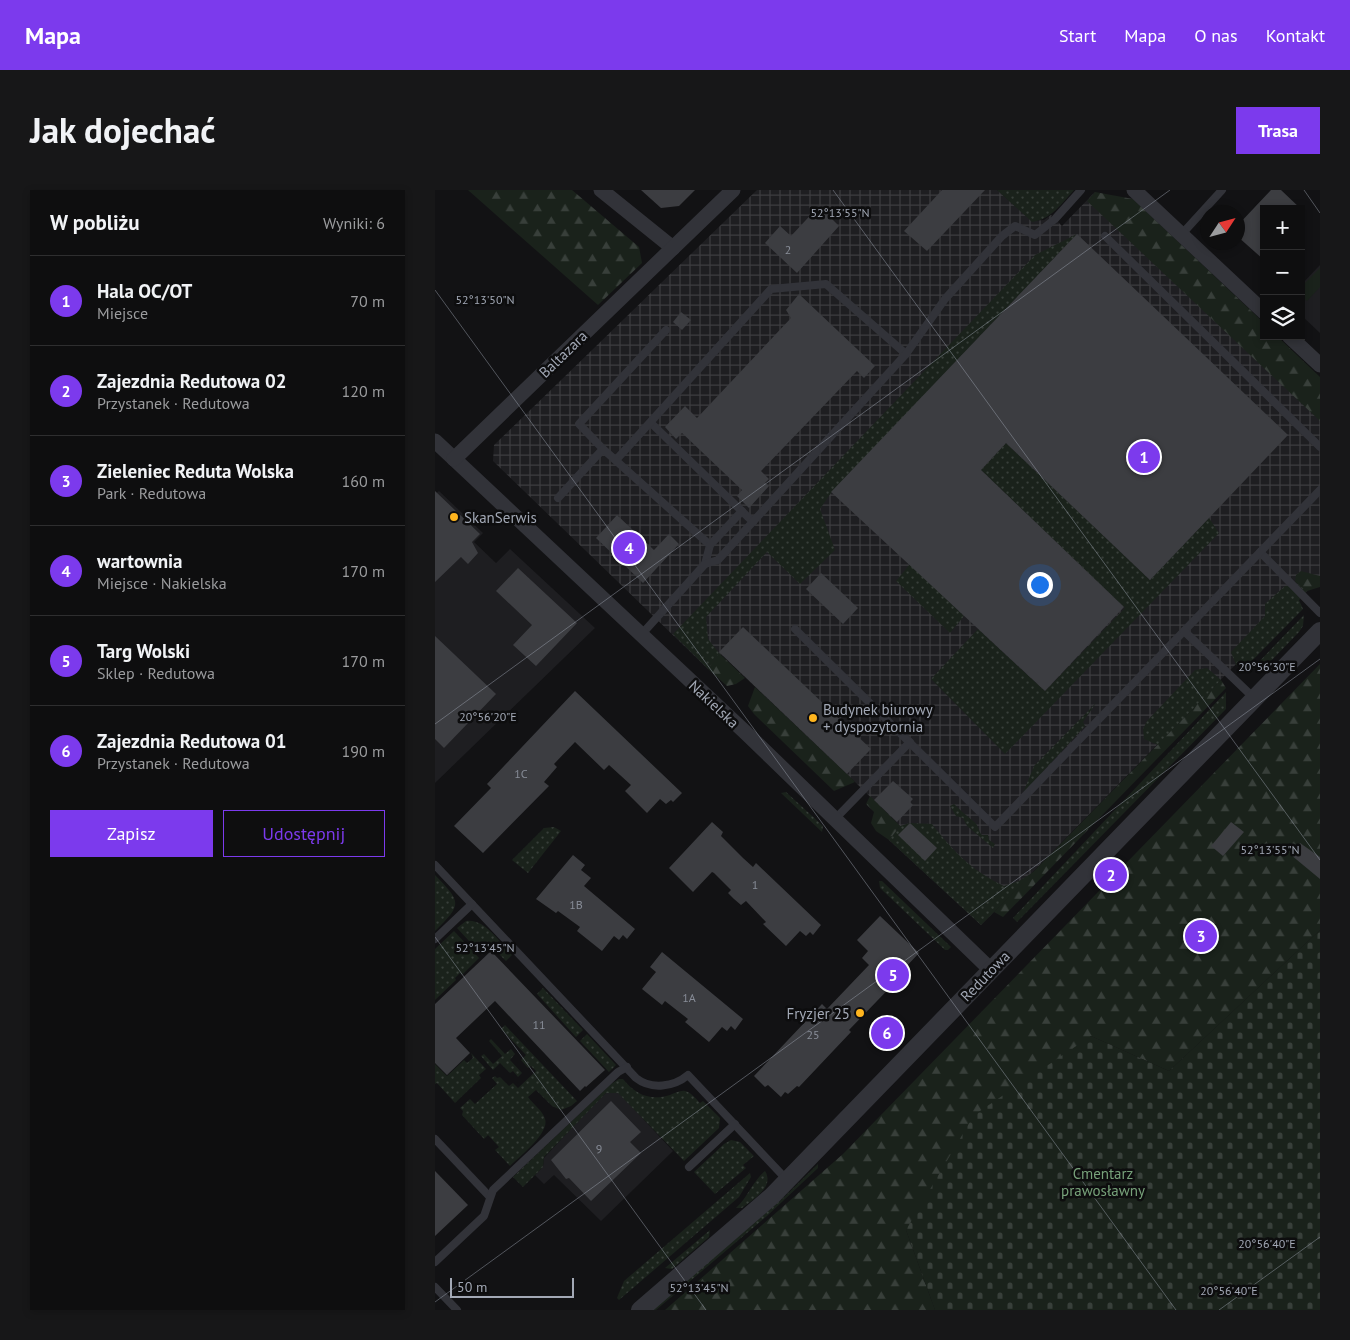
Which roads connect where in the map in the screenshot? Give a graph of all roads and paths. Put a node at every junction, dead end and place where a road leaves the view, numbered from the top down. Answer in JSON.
{"nodes":[{"id":1,"x":601,"y":190,"type":"edge"},
{"id":2,"x":733,"y":190,"type":"edge"},
{"id":3,"x":1081,"y":190,"type":"edge"},
{"id":4,"x":1134,"y":190,"type":"edge"},
{"id":5,"x":1222,"y":190,"type":"edge"},
{"id":6,"x":1181,"y":235,"type":"junction"},
{"id":7,"x":1105,"y":236,"type":"dead end"},
{"id":8,"x":673,"y":248,"type":"junction"},
{"id":9,"x":1260,"y":308,"type":"edge"},
{"id":10,"x":666,"y":330,"type":"dead end"},
{"id":11,"x":1293,"y":340,"type":"edge"},
{"id":12,"x":906,"y":354,"type":"junction"},
{"id":13,"x":1320,"y":365,"type":"edge"},
{"id":14,"x":651,"y":423,"type":"junction"},
{"id":15,"x":435,"y":441,"type":"edge"},
{"id":16,"x":1320,"y":447,"type":"edge"},
{"id":17,"x":603,"y":449,"type":"junction"},
{"id":18,"x":453,"y":459,"type":"junction"},
{"id":19,"x":616,"y":460,"type":"junction"},
{"id":20,"x":1320,"y":490,"type":"edge"},
{"id":21,"x":558,"y":498,"type":"dead end"},
{"id":22,"x":742,"y":511,"type":"junction"},
{"id":23,"x":753,"y":522,"type":"junction"},
{"id":24,"x":710,"y":545,"type":"junction"},
{"id":25,"x":1260,"y":552,"type":"junction"},
{"id":26,"x":705,"y":564,"type":"junction"},
{"id":27,"x":1320,"y":613,"type":"edge"},
{"id":28,"x":795,"y":629,"type":"dead end"},
{"id":29,"x":1184,"y":631,"type":"junction"},
{"id":30,"x":1320,"y":631,"type":"edge"},
{"id":31,"x":641,"y":635,"type":"junction"},
{"id":32,"x":1255,"y":699,"type":"junction"},
{"id":33,"x":910,"y":742,"type":"junction"},
{"id":34,"x":835,"y":819,"type":"junction"},
{"id":35,"x":435,"y":865,"type":"edge"},
{"id":36,"x":472,"y":904,"type":"junction"},
{"id":37,"x":435,"y":939,"type":"edge"},
{"id":38,"x":991,"y":970,"type":"junction"},
{"id":39,"x":627,"y":1067,"type":"junction"},
{"id":40,"x":735,"y":1124,"type":"junction"},
{"id":41,"x":435,"y":1139,"type":"edge"},
{"id":42,"x":689,"y":1167,"type":"dead end"},
{"id":43,"x":787,"y":1180,"type":"junction"},
{"id":44,"x":489,"y":1196,"type":"junction"},
{"id":45,"x":435,"y":1262,"type":"edge"},
{"id":46,"x":435,"y":1287,"type":"edge"},
{"id":47,"x":457,"y":1310,"type":"edge"},
{"id":48,"x":640,"y":1310,"type":"edge"}],
"edges":[{"from":1,"to":8,"type":"street"},
{"from":2,"to":8,"type":"street","name":"Baltazara"},
{"from":3,"to":12,"type":"lane"},
{"from":4,"to":6,"type":"street"},
{"from":5,"to":6,"type":"lane"},
{"from":6,"to":9,"type":"street"},
{"from":7,"to":16,"type":"lane"},
{"from":8,"to":18,"type":"street","name":"Baltazara"},
{"from":10,"to":17,"type":"lane"},
{"from":11,"to":13,"type":"street"},
{"from":12,"to":14,"type":"lane"},
{"from":12,"to":23,"type":"lane"},
{"from":14,"to":19,"type":"lane"},
{"from":14,"to":22,"type":"lane"},
{"from":15,"to":18,"type":"street","name":"Nakielska"},
{"from":17,"to":19,"type":"lane"},
{"from":17,"to":21,"type":"lane"},
{"from":18,"to":31,"type":"street","name":"Nakielska"},
{"from":19,"to":24,"type":"lane"},
{"from":20,"to":25,"type":"lane"},
{"from":22,"to":23,"type":"lane"},
{"from":22,"to":24,"type":"lane"},
{"from":23,"to":26,"type":"lane"},
{"from":24,"to":26,"type":"lane"},
{"from":25,"to":27,"type":"lane"},
{"from":25,"to":29,"type":"lane"},
{"from":26,"to":31,"type":"lane"},
{"from":28,"to":33,"type":"lane"},
{"from":29,"to":32,"type":"lane"},
{"from":29,"to":33,"type":"lane"},
{"from":30,"to":32,"type":"street","name":"Redutowa"},
{"from":31,"to":34,"type":"street","name":"Nakielska"},
{"from":32,"to":38,"type":"street","name":"Redutowa"},
{"from":33,"to":34,"type":"lane"},
{"from":34,"to":38,"type":"street","name":"Nakielska"},
{"from":35,"to":36,"type":"lane"},
{"from":36,"to":37,"type":"lane"},
{"from":36,"to":39,"type":"lane"},
{"from":38,"to":43,"type":"street","name":"Redutowa"},
{"from":39,"to":40,"type":"lane"},
{"from":39,"to":44,"type":"lane"},
{"from":40,"to":42,"type":"lane"},
{"from":40,"to":43,"type":"lane"},
{"from":41,"to":44,"type":"lane"},
{"from":43,"to":48,"type":"street","name":"Redutowa"},
{"from":44,"to":45,"type":"lane"},
{"from":46,"to":47,"type":"lane"}]}
